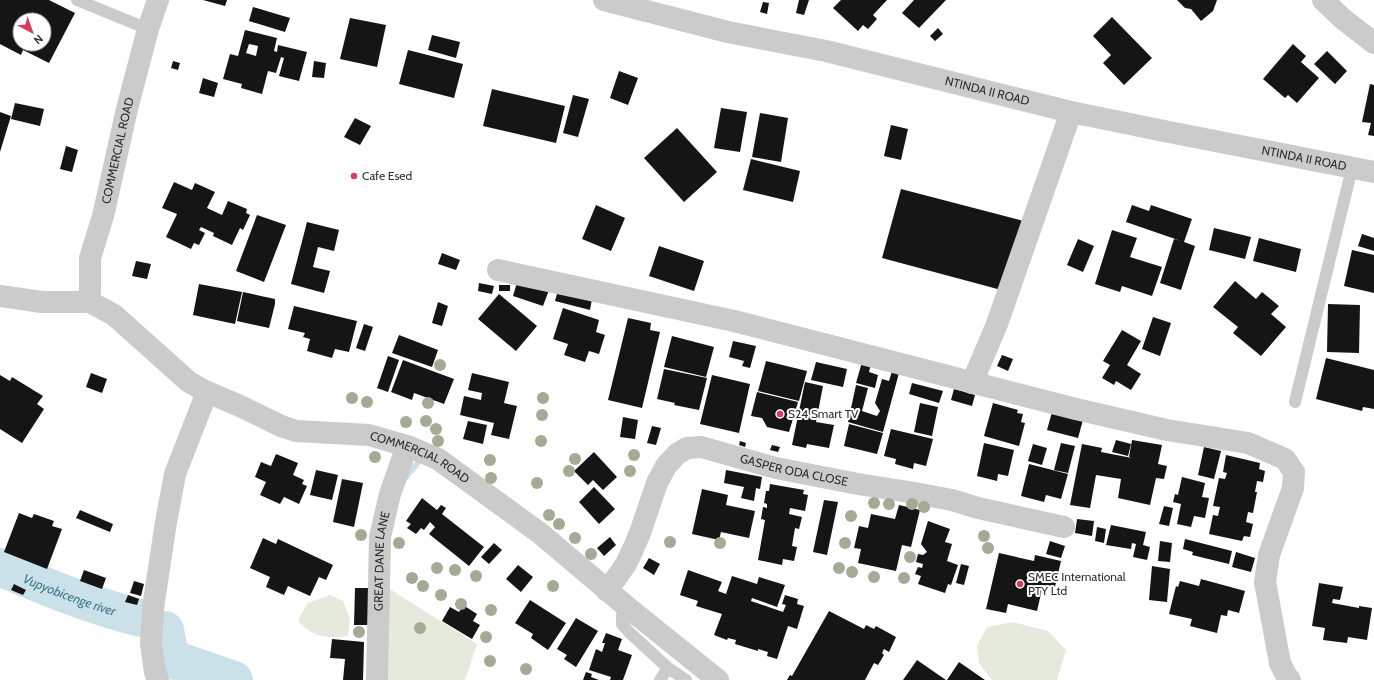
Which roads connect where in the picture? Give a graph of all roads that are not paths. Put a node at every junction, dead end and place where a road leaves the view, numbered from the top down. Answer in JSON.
{"nodes":[{"id":1,"x":77,"y":0,"type":"edge"},
{"id":2,"x":158,"y":0,"type":"edge"},
{"id":3,"x":604,"y":0,"type":"edge"},
{"id":4,"x":1323,"y":0,"type":"edge"},
{"id":5,"x":148,"y":29,"type":"junction"},
{"id":6,"x":1374,"y":43,"type":"edge"},
{"id":7,"x":1071,"y":112,"type":"junction"},
{"id":8,"x":1352,"y":168,"type":"junction"},
{"id":9,"x":1374,"y":172,"type":"edge"},
{"id":10,"x":498,"y":270,"type":"dead end"},
{"id":11,"x":0,"y":296,"type":"edge"},
{"id":12,"x":90,"y":302,"type":"junction"},
{"id":13,"x":972,"y":384,"type":"junction"},
{"id":14,"x":207,"y":392,"type":"junction"},
{"id":15,"x":1295,"y":402,"type":"dead end"},
{"id":16,"x":407,"y":446,"type":"junction"},
{"id":17,"x":1064,"y":527,"type":"dead end"},
{"id":18,"x":607,"y":591,"type":"junction"},
{"id":19,"x":626,"y":606,"type":"junction"},
{"id":20,"x":668,"y":668,"type":"junction"},
{"id":21,"x":158,"y":680,"type":"edge"},
{"id":22,"x":377,"y":680,"type":"edge"},
{"id":23,"x":660,"y":680,"type":"edge"},
{"id":24,"x":686,"y":680,"type":"edge"},
{"id":25,"x":718,"y":680,"type":"edge"},
{"id":26,"x":1290,"y":680,"type":"edge"}],
"edges":[{"from":1,"to":5,"type":"lane"},
{"from":2,"to":5,"type":"street","name":"COMMERCIAL ROAD"},
{"from":3,"to":7,"type":"street","name":"NTINDA II ROAD"},
{"from":4,"to":6,"type":"street"},
{"from":5,"to":12,"type":"street","name":"COMMERCIAL ROAD"},
{"from":7,"to":8,"type":"street","name":"NTINDA II ROAD"},
{"from":7,"to":13,"type":"street"},
{"from":8,"to":9,"type":"street","name":"NTINDA II ROAD"},
{"from":8,"to":15,"type":"lane"},
{"from":10,"to":13,"type":"street"},
{"from":11,"to":12,"type":"street","name":"COMMERCIAL ROAD"},
{"from":12,"to":14,"type":"street","name":"COMMERCIAL ROAD"},
{"from":13,"to":26,"type":"street"},
{"from":14,"to":16,"type":"street","name":"COMMERCIAL ROAD"},
{"from":14,"to":21,"type":"street"},
{"from":16,"to":18,"type":"street","name":"COMMERCIAL ROAD"},
{"from":16,"to":22,"type":"street","name":"GREAT DANE LANE"},
{"from":17,"to":18,"type":"street","name":"GASPER ODA CLOSE"},
{"from":18,"to":19,"type":"street","name":"COMMERCIAL ROAD"},
{"from":19,"to":20,"type":"lane"},
{"from":19,"to":25,"type":"street","name":"COMMERCIAL ROAD"},
{"from":20,"to":23,"type":"lane"},
{"from":20,"to":24,"type":"lane"}]}
